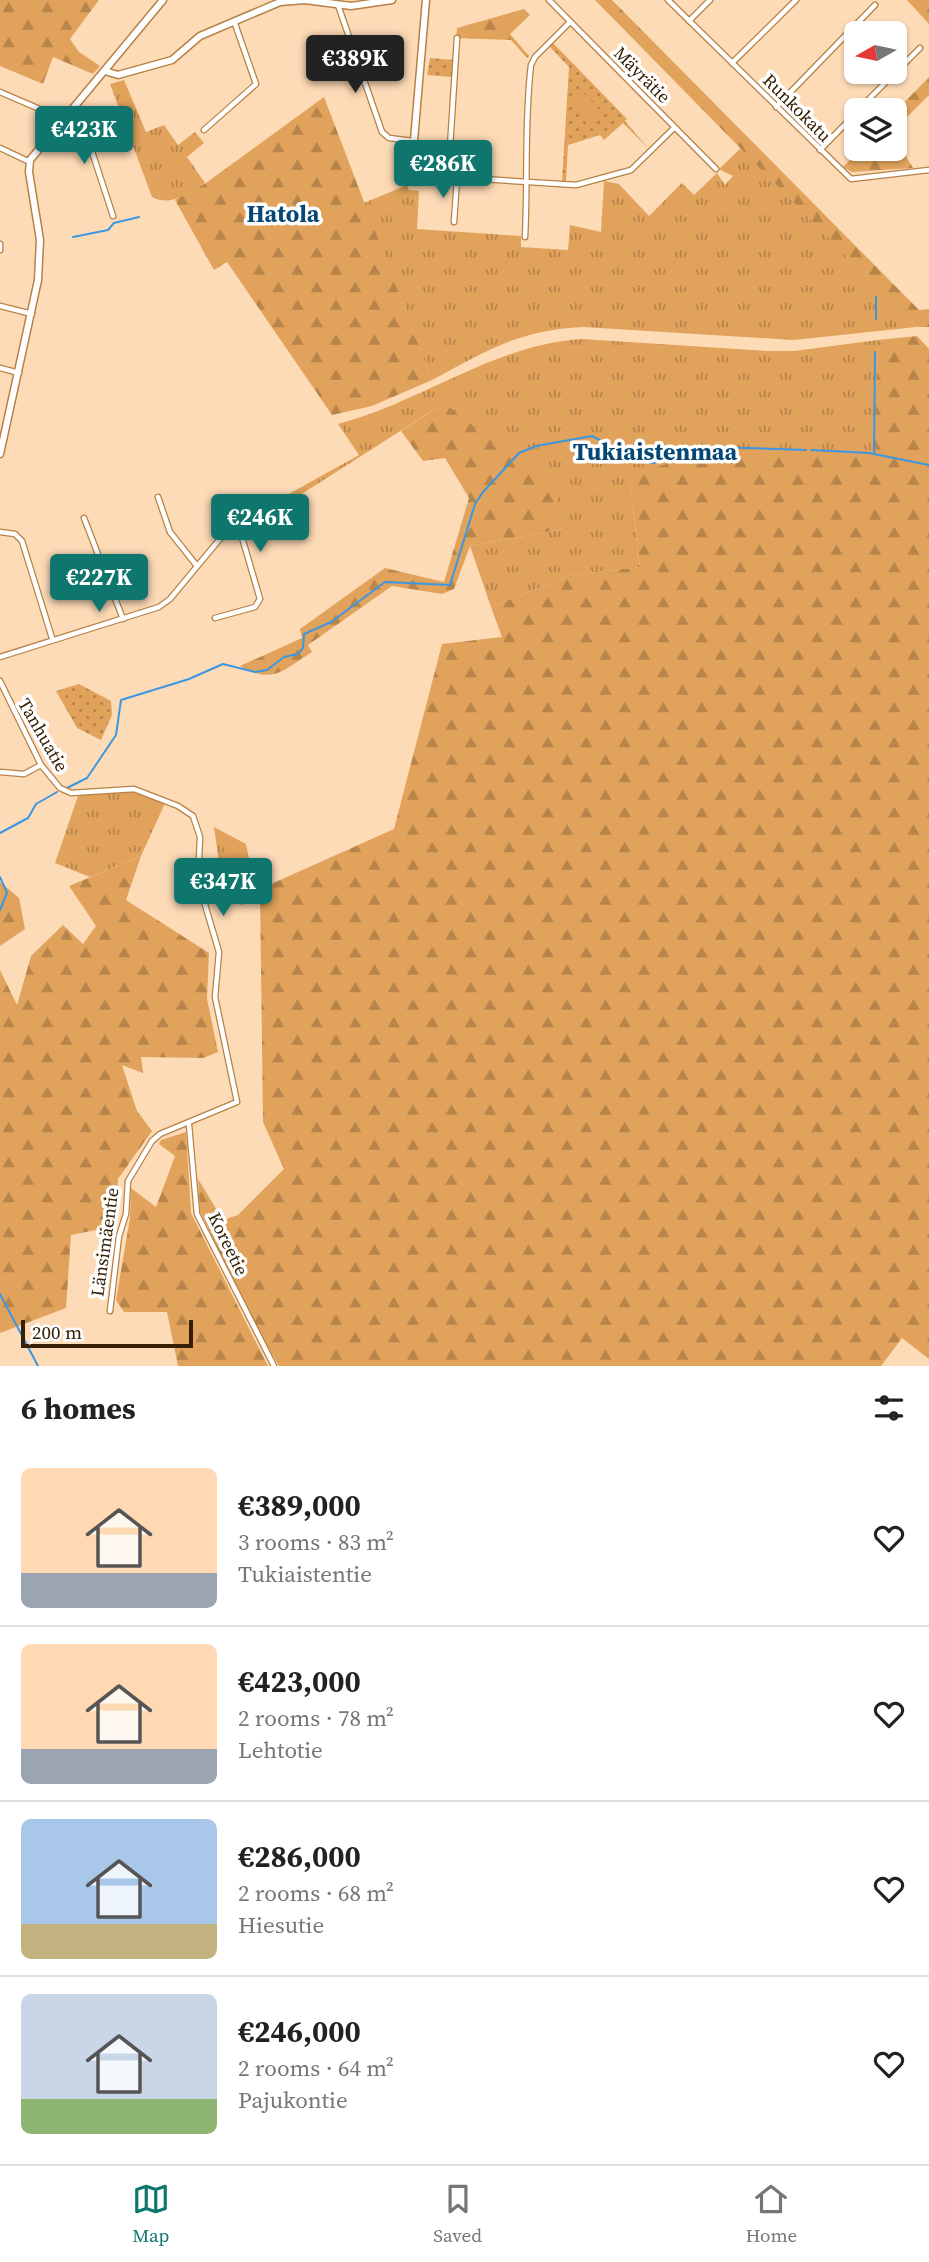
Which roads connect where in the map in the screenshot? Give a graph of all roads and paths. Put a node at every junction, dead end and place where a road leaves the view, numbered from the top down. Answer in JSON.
{"nodes":[{"id":1,"x":163,"y":0,"type":"edge"},
{"id":2,"x":392,"y":0,"type":"edge"},
{"id":3,"x":426,"y":0,"type":"edge"},
{"id":4,"x":549,"y":0,"type":"edge"},
{"id":5,"x":668,"y":0,"type":"edge"},
{"id":6,"x":710,"y":0,"type":"edge"},
{"id":7,"x":796,"y":0,"type":"edge"},
{"id":8,"x":338,"y":5,"type":"junction"},
{"id":9,"x":875,"y":5,"type":"dead end"},
{"id":10,"x":234,"y":21,"type":"junction"},
{"id":11,"x":689,"y":21,"type":"junction"},
{"id":12,"x":570,"y":22,"type":"junction"},
{"id":13,"x":457,"y":38,"type":"dead end"},
{"id":14,"x":920,"y":48,"type":"dead end"},
{"id":15,"x":732,"y":63,"type":"junction"},
{"id":16,"x":105,"y":71,"type":"junction"},
{"id":17,"x":0,"y":92,"type":"edge"},
{"id":18,"x":871,"y":98,"type":"edge"},
{"id":19,"x":74,"y":107,"type":"junction"},
{"id":20,"x":776,"y":107,"type":"junction"},
{"id":21,"x":63,"y":119,"type":"junction"},
{"id":22,"x":844,"y":125,"type":"edge"},
{"id":23,"x":674,"y":128,"type":"junction"},
{"id":24,"x":204,"y":130,"type":"dead end"},
{"id":25,"x":413,"y":141,"type":"junction"},
{"id":26,"x":0,"y":148,"type":"edge"},
{"id":27,"x":819,"y":150,"type":"junction"},
{"id":28,"x":30,"y":162,"type":"junction"},
{"id":29,"x":716,"y":169,"type":"dead end"},
{"id":30,"x":929,"y":170,"type":"edge"},
{"id":31,"x":419,"y":175,"type":"joint"},
{"id":32,"x":448,"y":178,"type":"junction"},
{"id":33,"x":457,"y":179,"type":"junction"},
{"id":34,"x":525,"y":183,"type":"junction"},
{"id":35,"x":113,"y":216,"type":"dead end"},
{"id":36,"x":454,"y":222,"type":"dead end"},
{"id":37,"x":525,"y":237,"type":"dead end"},
{"id":38,"x":0,"y":244,"type":"edge"},
{"id":39,"x":0,"y":250,"type":"edge"},
{"id":40,"x":0,"y":306,"type":"edge"},
{"id":41,"x":33,"y":314,"type":"junction"},
{"id":42,"x":0,"y":368,"type":"edge"},
{"id":43,"x":19,"y":373,"type":"junction"},
{"id":44,"x":0,"y":454,"type":"edge"},
{"id":45,"x":158,"y":497,"type":"dead end"},
{"id":46,"x":84,"y":518,"type":"dead end"},
{"id":47,"x":0,"y":532,"type":"edge"},
{"id":48,"x":197,"y":566,"type":"junction"},
{"id":49,"x":215,"y":618,"type":"dead end"},
{"id":50,"x":123,"y":619,"type":"junction"},
{"id":51,"x":52,"y":638,"type":"junction"},
{"id":52,"x":0,"y":657,"type":"edge"},
{"id":53,"x":0,"y":681,"type":"edge"},
{"id":54,"x":41,"y":765,"type":"junction"},
{"id":55,"x":0,"y":772,"type":"edge"},
{"id":56,"x":71,"y":793,"type":"joint"},
{"id":57,"x":189,"y":1125,"type":"junction"},
{"id":58,"x":110,"y":1311,"type":"dead end"},
{"id":59,"x":274,"y":1366,"type":"edge"}],
"edges":[{"from":1,"to":16,"type":"street"},
{"from":2,"to":8,"type":"street"},
{"from":3,"to":25,"type":"street"},
{"from":4,"to":12,"type":"street","name":"Mäyrätie"},
{"from":5,"to":11,"type":"street","name":"Runkokatu"},
{"from":6,"to":11,"type":"street"},
{"from":7,"to":15,"type":"street"},
{"from":8,"to":10,"type":"street"},
{"from":8,"to":25,"type":"street"},
{"from":9,"to":20,"type":"street"},
{"from":10,"to":16,"type":"street"},
{"from":10,"to":24,"type":"street"},
{"from":11,"to":15,"type":"street","name":"Runkokatu"},
{"from":12,"to":23,"type":"street","name":"Mäyrätie"},
{"from":12,"to":34,"type":"street"},
{"from":13,"to":32,"type":"street"},
{"from":14,"to":18,"type":"street"},
{"from":15,"to":20,"type":"street","name":"Runkokatu"},
{"from":16,"to":19,"type":"street"},
{"from":17,"to":21,"type":"street"},
{"from":19,"to":21,"type":"street"},
{"from":19,"to":35,"type":"street"},
{"from":20,"to":27,"type":"street","name":"Runkokatu"},
{"from":21,"to":28,"type":"street"},
{"from":22,"to":27,"type":"street"},
{"from":23,"to":29,"type":"street","name":"Mäyrätie"},
{"from":23,"to":34,"type":"street"},
{"from":25,"to":31,"type":"street"},
{"from":26,"to":28,"type":"street"},
{"from":27,"to":30,"type":"street","name":"Runkokatu"},
{"from":28,"to":41,"type":"street"},
{"from":31,"to":32,"type":"street"},
{"from":32,"to":33,"type":"street"},
{"from":33,"to":34,"type":"street"},
{"from":33,"to":36,"type":"street"},
{"from":34,"to":37,"type":"street"},
{"from":38,"to":39,"type":"street"},
{"from":40,"to":41,"type":"street"},
{"from":41,"to":43,"type":"street"},
{"from":42,"to":43,"type":"street"},
{"from":43,"to":44,"type":"street"},
{"from":45,"to":48,"type":"street"},
{"from":46,"to":50,"type":"street"},
{"from":47,"to":51,"type":"street"},
{"from":48,"to":49,"type":"street"},
{"from":48,"to":50,"type":"street"},
{"from":50,"to":51,"type":"street"},
{"from":51,"to":52,"type":"street"},
{"from":53,"to":54,"type":"street","name":"Tanhuatie"},
{"from":54,"to":55,"type":"street"},
{"from":54,"to":56,"type":"street","name":"Tanhuatie"},
{"from":56,"to":57,"type":"street","name":"Länsimäentie"},
{"from":57,"to":58,"type":"street","name":"Länsimäentie"},
{"from":57,"to":59,"type":"street","name":"Koreetie"}]}
